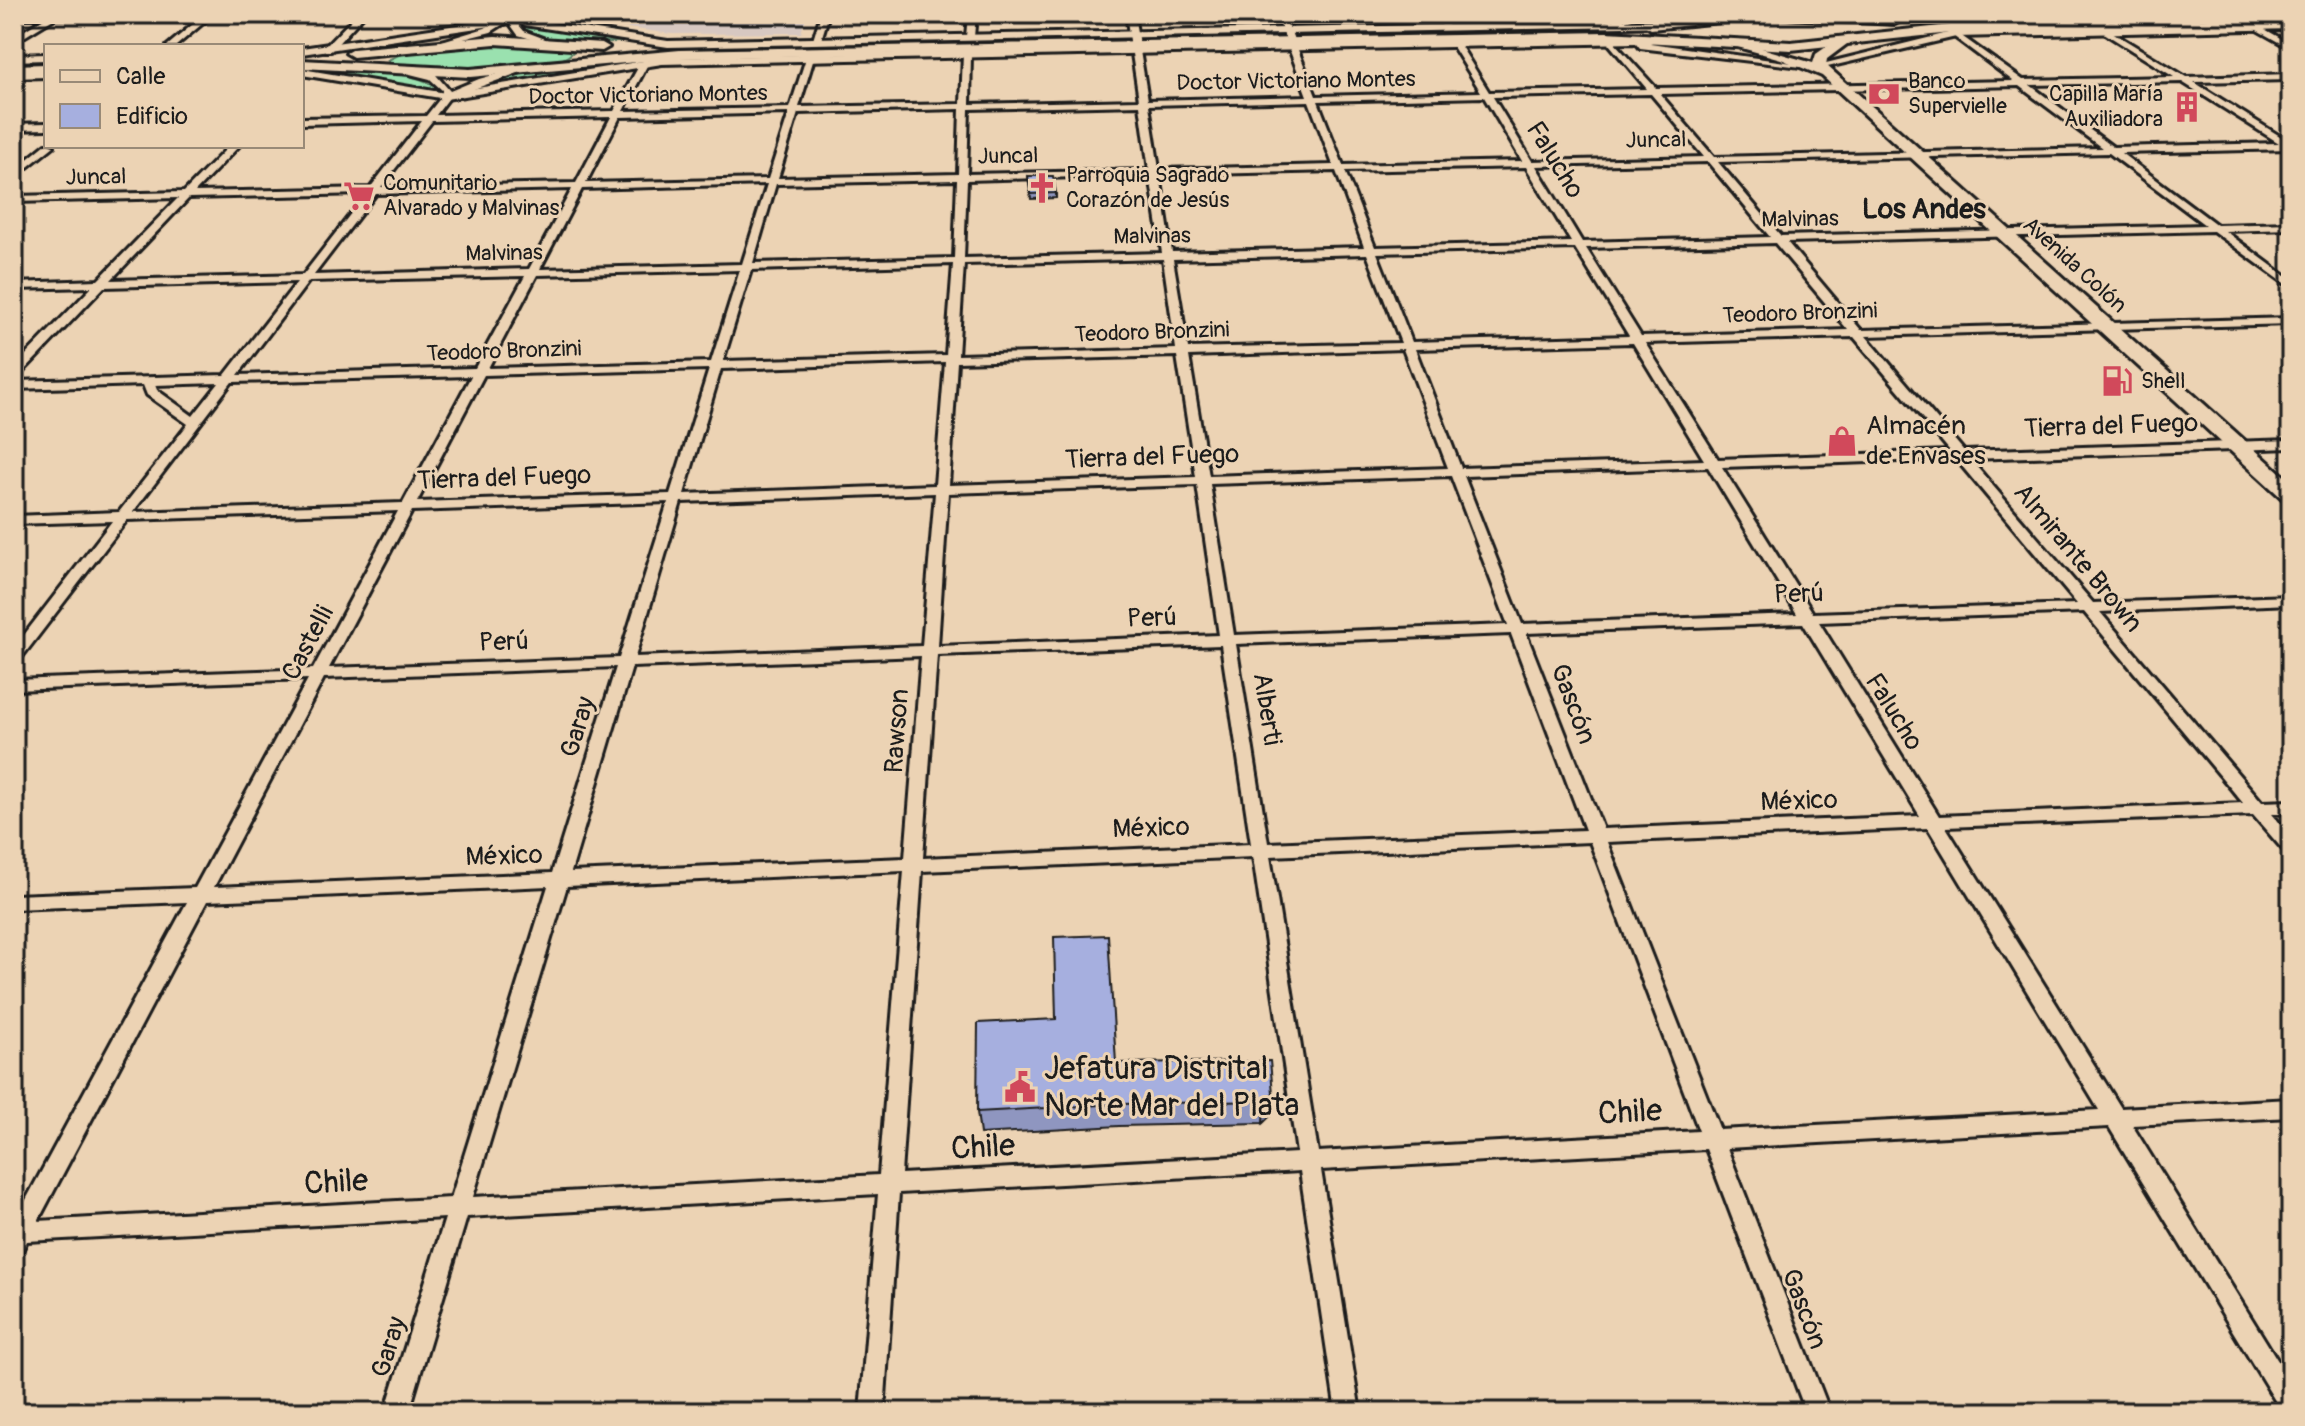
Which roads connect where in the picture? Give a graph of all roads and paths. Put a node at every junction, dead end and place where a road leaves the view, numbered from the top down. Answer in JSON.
{"nodes":[{"id":1,"x":121,"y":14,"type":"edge"},
{"id":2,"x":210,"y":14,"type":"edge"},
{"id":3,"x":361,"y":14,"type":"edge"},
{"id":4,"x":825,"y":14,"type":"edge"},
{"id":5,"x":972,"y":14,"type":"edge"},
{"id":6,"x":1130,"y":14,"type":"edge"},
{"id":7,"x":1280,"y":14,"type":"edge"},
{"id":8,"x":1439,"y":14,"type":"edge"},
{"id":9,"x":1593,"y":14,"type":"edge"},
{"id":10,"x":1650,"y":14,"type":"edge"},
{"id":11,"x":1766,"y":14,"type":"edge"},
{"id":12,"x":1772,"y":14,"type":"edge"},
{"id":13,"x":1908,"y":14,"type":"edge"},
{"id":14,"x":2080,"y":14,"type":"edge"},
{"id":15,"x":2099,"y":14,"type":"edge"},
{"id":16,"x":54,"y":15,"type":"edge"},
{"id":17,"x":1930,"y":15,"type":"edge"},
{"id":18,"x":14,"y":16,"type":"edge"},
{"id":19,"x":513,"y":17,"type":"edge"},
{"id":20,"x":1830,"y":17,"type":"junction"},
{"id":21,"x":1699,"y":19,"type":"junction"},
{"id":22,"x":2242,"y":20,"type":"edge"},
{"id":23,"x":2291,"y":21,"type":"edge"},
{"id":24,"x":1670,"y":23,"type":"junction"},
{"id":25,"x":1602,"y":24,"type":"junction"},
{"id":26,"x":1884,"y":27,"type":"junction"},
{"id":27,"x":1448,"y":28,"type":"junction"},
{"id":28,"x":2107,"y":31,"type":"junction"},
{"id":29,"x":1956,"y":34,"type":"junction"},
{"id":30,"x":970,"y":37,"type":"junction"},
{"id":31,"x":1684,"y":39,"type":"junction"},
{"id":32,"x":817,"y":40,"type":"junction"},
{"id":33,"x":1291,"y":40,"type":"junction"},
{"id":34,"x":1850,"y":40,"type":"junction"},
{"id":35,"x":14,"y":41,"type":"edge"},
{"id":36,"x":551,"y":42,"type":"junction"},
{"id":37,"x":1612,"y":42,"type":"junction"},
{"id":38,"x":1134,"y":43,"type":"junction"},
{"id":39,"x":1730,"y":43,"type":"junction"},
{"id":40,"x":173,"y":44,"type":"edge"},
{"id":41,"x":668,"y":44,"type":"junction"},
{"id":42,"x":1456,"y":45,"type":"junction"},
{"id":43,"x":419,"y":46,"type":"junction"},
{"id":44,"x":578,"y":46,"type":"junction"},
{"id":45,"x":2291,"y":47,"type":"edge"},
{"id":46,"x":328,"y":49,"type":"junction"},
{"id":47,"x":967,"y":54,"type":"junction"},
{"id":48,"x":810,"y":58,"type":"junction"},
{"id":49,"x":662,"y":61,"type":"junction"},
{"id":50,"x":14,"y":63,"type":"edge"},
{"id":51,"x":44,"y":63,"type":"edge"},
{"id":52,"x":304,"y":63,"type":"edge"},
{"id":53,"x":304,"y":64,"type":"edge"},
{"id":54,"x":304,"y":64,"type":"edge"},
{"id":55,"x":304,"y":64,"type":"edge"},
{"id":56,"x":562,"y":64,"type":"junction"},
{"id":57,"x":644,"y":64,"type":"junction"},
{"id":58,"x":534,"y":68,"type":"junction"},
{"id":59,"x":1818,"y":68,"type":"junction"},
{"id":60,"x":408,"y":71,"type":"junction"},
{"id":61,"x":44,"y":74,"type":"edge"},
{"id":62,"x":14,"y":75,"type":"edge"},
{"id":63,"x":2291,"y":77,"type":"edge"},
{"id":64,"x":2185,"y":80,"type":"junction"},
{"id":65,"x":2022,"y":83,"type":"junction"},
{"id":66,"x":1842,"y":88,"type":"junction"},
{"id":67,"x":1654,"y":91,"type":"junction"},
{"id":68,"x":1487,"y":95,"type":"junction"},
{"id":69,"x":446,"y":96,"type":"junction"},
{"id":70,"x":1315,"y":99,"type":"junction"},
{"id":71,"x":1145,"y":102,"type":"junction"},
{"id":72,"x":967,"y":106,"type":"junction"},
{"id":73,"x":794,"y":110,"type":"junction"},
{"id":74,"x":617,"y":114,"type":"junction"},
{"id":75,"x":430,"y":118,"type":"junction"},
{"id":76,"x":304,"y":121,"type":"edge"},
{"id":77,"x":44,"y":126,"type":"edge"},
{"id":78,"x":14,"y":127,"type":"edge"},
{"id":79,"x":2290,"y":146,"type":"edge"},
{"id":80,"x":47,"y":148,"type":"edge"},
{"id":81,"x":232,"y":148,"type":"edge"},
{"id":82,"x":2111,"y":150,"type":"junction"},
{"id":83,"x":1915,"y":154,"type":"junction"},
{"id":84,"x":1711,"y":159,"type":"junction"},
{"id":85,"x":1529,"y":163,"type":"junction"},
{"id":86,"x":1342,"y":168,"type":"junction"},
{"id":87,"x":1155,"y":172,"type":"junction"},
{"id":88,"x":14,"y":175,"type":"edge"},
{"id":89,"x":961,"y":177,"type":"junction"},
{"id":90,"x":772,"y":181,"type":"junction"},
{"id":91,"x":579,"y":186,"type":"junction"},
{"id":92,"x":374,"y":191,"type":"junction"},
{"id":93,"x":187,"y":195,"type":"junction"},
{"id":94,"x":14,"y":199,"type":"edge"},
{"id":95,"x":2291,"y":226,"type":"edge"},
{"id":96,"x":2216,"y":228,"type":"junction"},
{"id":97,"x":2005,"y":234,"type":"junction"},
{"id":98,"x":1779,"y":240,"type":"junction"},
{"id":99,"x":1579,"y":245,"type":"junction"},
{"id":100,"x":1374,"y":250,"type":"junction"},
{"id":101,"x":1168,"y":256,"type":"junction"},
{"id":102,"x":959,"y":261,"type":"junction"},
{"id":103,"x":746,"y":267,"type":"junction"},
{"id":104,"x":532,"y":272,"type":"junction"},
{"id":105,"x":307,"y":278,"type":"junction"},
{"id":106,"x":101,"y":283,"type":"junction"},
{"id":107,"x":2291,"y":285,"type":"edge"},
{"id":108,"x":14,"y":286,"type":"edge"},
{"id":109,"x":2291,"y":321,"type":"edge"},
{"id":110,"x":2104,"y":324,"type":"junction"},
{"id":111,"x":1856,"y":332,"type":"junction"},
{"id":112,"x":1636,"y":338,"type":"junction"},
{"id":113,"x":1410,"y":344,"type":"junction"},
{"id":114,"x":1183,"y":351,"type":"junction"},
{"id":115,"x":951,"y":358,"type":"junction"},
{"id":116,"x":716,"y":365,"type":"junction"},
{"id":117,"x":479,"y":372,"type":"junction"},
{"id":118,"x":14,"y":374,"type":"edge"},
{"id":119,"x":229,"y":379,"type":"junction"},
{"id":120,"x":148,"y":381,"type":"junction"},
{"id":121,"x":49,"y":384,"type":"junction"},
{"id":122,"x":14,"y":385,"type":"edge"},
{"id":123,"x":14,"y":397,"type":"edge"},
{"id":124,"x":195,"y":423,"type":"junction"},
{"id":125,"x":2291,"y":444,"type":"edge"},
{"id":126,"x":2239,"y":446,"type":"junction"},
{"id":127,"x":1960,"y":455,"type":"junction"},
{"id":128,"x":1713,"y":463,"type":"junction"},
{"id":129,"x":1458,"y":471,"type":"junction"},
{"id":130,"x":1203,"y":479,"type":"junction"},
{"id":131,"x":941,"y":488,"type":"junction"},
{"id":132,"x":2291,"y":494,"type":"edge"},
{"id":133,"x":676,"y":496,"type":"junction"},
{"id":134,"x":408,"y":505,"type":"junction"},
{"id":135,"x":126,"y":514,"type":"junction"},
{"id":136,"x":14,"y":520,"type":"edge"},
{"id":137,"x":2291,"y":600,"type":"edge"},
{"id":138,"x":2088,"y":607,"type":"junction"},
{"id":139,"x":1808,"y":618,"type":"junction"},
{"id":140,"x":1519,"y":629,"type":"junction"},
{"id":141,"x":1228,"y":639,"type":"junction"},
{"id":142,"x":19,"y":647,"type":"edge"},
{"id":143,"x":929,"y":651,"type":"junction"},
{"id":144,"x":14,"y":658,"type":"edge"},
{"id":145,"x":626,"y":662,"type":"junction"},
{"id":146,"x":319,"y":673,"type":"junction"},
{"id":147,"x":14,"y":685,"type":"edge"},
{"id":148,"x":2291,"y":807,"type":"edge"},
{"id":149,"x":2257,"y":808,"type":"junction"},
{"id":150,"x":1933,"y":822,"type":"junction"},
{"id":151,"x":1598,"y":836,"type":"junction"},
{"id":152,"x":2291,"y":848,"type":"edge"},
{"id":153,"x":1261,"y":850,"type":"junction"},
{"id":154,"x":913,"y":864,"type":"junction"},
{"id":155,"x":559,"y":879,"type":"junction"},
{"id":156,"x":200,"y":894,"type":"junction"},
{"id":157,"x":14,"y":902,"type":"edge"},
{"id":158,"x":2291,"y":1108,"type":"edge"},
{"id":159,"x":2115,"y":1117,"type":"junction"},
{"id":160,"x":1714,"y":1139,"type":"junction"},
{"id":161,"x":1309,"y":1162,"type":"junction"},
{"id":162,"x":889,"y":1185,"type":"junction"},
{"id":163,"x":459,"y":1208,"type":"junction"},
{"id":164,"x":16,"y":1236,"type":"edge"},
{"id":165,"x":2291,"y":1404,"type":"edge"},
{"id":166,"x":397,"y":1412,"type":"edge"},
{"id":167,"x":872,"y":1412,"type":"edge"},
{"id":168,"x":1348,"y":1412,"type":"edge"},
{"id":169,"x":1818,"y":1412,"type":"edge"}],
"edges":[{"from":1,"to":16,"type":"street"},
{"from":2,"to":40,"type":"street"},
{"from":3,"to":46,"type":"street"},
{"from":4,"to":32,"type":"street"},
{"from":5,"to":30,"type":"street"},
{"from":6,"to":38,"type":"street","name":"Alberti"},
{"from":7,"to":33,"type":"street","name":"Gascón"},
{"from":8,"to":27,"type":"street"},
{"from":9,"to":25,"type":"street"},
{"from":10,"to":25,"type":"street"},
{"from":11,"to":21,"type":"highway"},
{"from":12,"to":20,"type":"highway"},
{"from":13,"to":17,"type":"street"},
{"from":14,"to":15,"type":"street"},
{"from":14,"to":17,"type":"street"},
{"from":16,"to":18,"type":"street"},
{"from":16,"to":35,"type":"street"},
{"from":17,"to":26,"type":"highway"},
{"from":19,"to":36,"type":"street"},
{"from":19,"to":41,"type":"street"},
{"from":19,"to":43,"type":"street"},
{"from":19,"to":46,"type":"street"},
{"from":20,"to":26,"type":"highway"},
{"from":20,"to":34,"type":"highway"},
{"from":21,"to":24,"type":"highway"},
{"from":21,"to":39,"type":"highway","name":"Avenida Colón"},
{"from":22,"to":23,"type":"highway"},
{"from":22,"to":26,"type":"highway"},
{"from":22,"to":28,"type":"street"},
{"from":22,"to":45,"type":"street"},
{"from":24,"to":25,"type":"street"},
{"from":24,"to":33,"type":"highway"},
{"from":25,"to":27,"type":"street"},
{"from":26,"to":29,"type":"highway"},
{"from":26,"to":34,"type":"highway"},
{"from":27,"to":33,"type":"street"},
{"from":28,"to":29,"type":"street"},
{"from":28,"to":64,"type":"street"},
{"from":29,"to":59,"type":"street"},
{"from":29,"to":65,"type":"street"},
{"from":30,"to":32,"type":"street"},
{"from":30,"to":38,"type":"street"},
{"from":31,"to":33,"type":"highway"},
{"from":31,"to":37,"type":"street"},
{"from":31,"to":39,"type":"highway"},
{"from":32,"to":41,"type":"street"},
{"from":33,"to":38,"type":"highway"},
{"from":33,"to":42,"type":"street"},
{"from":33,"to":70,"type":"street","name":"Gascón"},
{"from":34,"to":39,"type":"highway"},
{"from":34,"to":59,"type":"main road"},
{"from":36,"to":43,"type":"highway"},
{"from":36,"to":44,"type":"highway"},
{"from":36,"to":58,"type":"highway"},
{"from":37,"to":42,"type":"street"},
{"from":37,"to":59,"type":"street"},
{"from":37,"to":67,"type":"street","name":"Almirante Brown"},
{"from":38,"to":44,"type":"highway"},
{"from":38,"to":47,"type":"street"},
{"from":38,"to":56,"type":"highway"},
{"from":38,"to":71,"type":"street","name":"Alberti"},
{"from":39,"to":59,"type":"main road","name":"Avenida Colón"},
{"from":41,"to":44,"type":"street"},
{"from":42,"to":68,"type":"street","name":"Falucho"},
{"from":43,"to":53,"type":"highway"},
{"from":43,"to":60,"type":"highway"},
{"from":46,"to":52,"type":"street"},
{"from":47,"to":48,"type":"street"},
{"from":47,"to":72,"type":"street","name":"Rawson"},
{"from":48,"to":49,"type":"street"},
{"from":48,"to":73,"type":"street","name":"Garay"},
{"from":49,"to":56,"type":"street"},
{"from":49,"to":57,"type":"street"},
{"from":50,"to":51,"type":"highway"},
{"from":54,"to":60,"type":"highway"},
{"from":55,"to":69,"type":"street"},
{"from":56,"to":58,"type":"highway"},
{"from":57,"to":69,"type":"street"},
{"from":57,"to":74,"type":"street","name":"Castelli"},
{"from":58,"to":60,"type":"highway"},
{"from":58,"to":69,"type":"street"},
{"from":59,"to":66,"type":"main road","name":"Avenida Colón"},
{"from":60,"to":69,"type":"street"},
{"from":61,"to":62,"type":"street"},
{"from":63,"to":64,"type":"street","name":"Doctor Victoriano Montes"},
{"from":64,"to":65,"type":"street","name":"Doctor Victoriano Montes"},
{"from":64,"to":79,"type":"street"},
{"from":65,"to":66,"type":"street","name":"Doctor Victoriano Montes"},
{"from":65,"to":82,"type":"street"},
{"from":66,"to":67,"type":"street","name":"Doctor Victoriano Montes"},
{"from":66,"to":83,"type":"main road","name":"Avenida Colón"},
{"from":67,"to":68,"type":"street","name":"Doctor Victoriano Montes"},
{"from":67,"to":84,"type":"street","name":"Almirante Brown"},
{"from":68,"to":70,"type":"street","name":"Doctor Victoriano Montes"},
{"from":68,"to":85,"type":"street","name":"Falucho"},
{"from":69,"to":75,"type":"street"},
{"from":70,"to":71,"type":"street","name":"Doctor Victoriano Montes"},
{"from":70,"to":86,"type":"street","name":"Gascón"},
{"from":71,"to":72,"type":"street","name":"Doctor Victoriano Montes"},
{"from":71,"to":87,"type":"street","name":"Alberti"},
{"from":72,"to":73,"type":"street","name":"Doctor Victoriano Montes"},
{"from":72,"to":89,"type":"street","name":"Rawson"},
{"from":73,"to":74,"type":"street","name":"Doctor Victoriano Montes"},
{"from":73,"to":90,"type":"street","name":"Garay"},
{"from":74,"to":75,"type":"street","name":"Doctor Victoriano Montes"},
{"from":74,"to":91,"type":"street","name":"Castelli"},
{"from":75,"to":76,"type":"street","name":"Doctor Victoriano Montes"},
{"from":75,"to":92,"type":"street"},
{"from":77,"to":78,"type":"street"},
{"from":79,"to":82,"type":"street","name":"Juncal"},
{"from":80,"to":88,"type":"street"},
{"from":81,"to":93,"type":"street"},
{"from":82,"to":83,"type":"street","name":"Juncal"},
{"from":82,"to":96,"type":"street"},
{"from":83,"to":84,"type":"street","name":"Juncal"},
{"from":83,"to":97,"type":"main road","name":"Avenida Colón"},
{"from":84,"to":85,"type":"street","name":"Juncal"},
{"from":84,"to":98,"type":"street","name":"Almirante Brown"},
{"from":85,"to":86,"type":"street","name":"Juncal"},
{"from":85,"to":99,"type":"street","name":"Falucho"},
{"from":86,"to":87,"type":"street","name":"Juncal"},
{"from":86,"to":100,"type":"street","name":"Gascón"},
{"from":87,"to":89,"type":"street","name":"Juncal"},
{"from":87,"to":101,"type":"street","name":"Alberti"},
{"from":89,"to":90,"type":"street","name":"Juncal"},
{"from":89,"to":102,"type":"street","name":"Rawson"},
{"from":90,"to":91,"type":"street","name":"Juncal"},
{"from":90,"to":103,"type":"street","name":"Garay"},
{"from":91,"to":92,"type":"street","name":"Juncal"},
{"from":91,"to":104,"type":"street","name":"Castelli"},
{"from":92,"to":93,"type":"street","name":"Juncal"},
{"from":92,"to":105,"type":"street"},
{"from":93,"to":94,"type":"street","name":"Juncal"},
{"from":93,"to":106,"type":"street"},
{"from":95,"to":96,"type":"street","name":"Malvinas"},
{"from":96,"to":97,"type":"street","name":"Malvinas"},
{"from":96,"to":107,"type":"street"},
{"from":97,"to":98,"type":"street","name":"Malvinas"},
{"from":97,"to":110,"type":"main road","name":"Avenida Colón"},
{"from":98,"to":99,"type":"street","name":"Malvinas"},
{"from":98,"to":111,"type":"street","name":"Almirante Brown"},
{"from":99,"to":100,"type":"street","name":"Malvinas"},
{"from":99,"to":112,"type":"street","name":"Falucho"},
{"from":100,"to":101,"type":"street","name":"Malvinas"},
{"from":100,"to":113,"type":"street","name":"Gascón"},
{"from":101,"to":102,"type":"street","name":"Malvinas"},
{"from":101,"to":114,"type":"street","name":"Alberti"},
{"from":102,"to":103,"type":"street","name":"Malvinas"},
{"from":102,"to":115,"type":"street","name":"Rawson"},
{"from":103,"to":104,"type":"street","name":"Malvinas"},
{"from":103,"to":116,"type":"street","name":"Garay"},
{"from":104,"to":105,"type":"street","name":"Malvinas"},
{"from":104,"to":117,"type":"street","name":"Castelli"},
{"from":105,"to":106,"type":"street","name":"Malvinas"},
{"from":105,"to":119,"type":"street"},
{"from":106,"to":108,"type":"street","name":"Malvinas"},
{"from":106,"to":118,"type":"street"},
{"from":109,"to":110,"type":"street","name":"Teodoro Bronzini"},
{"from":110,"to":111,"type":"street","name":"Teodoro Bronzini"},
{"from":110,"to":126,"type":"main road","name":"Avenida Colón"},
{"from":111,"to":112,"type":"street","name":"Teodoro Bronzini"},
{"from":111,"to":127,"type":"street","name":"Almirante Brown"},
{"from":112,"to":113,"type":"street","name":"Teodoro Bronzini"},
{"from":112,"to":128,"type":"street","name":"Falucho"},
{"from":113,"to":114,"type":"street","name":"Teodoro Bronzini"},
{"from":113,"to":129,"type":"street","name":"Gascón"},
{"from":114,"to":115,"type":"street","name":"Teodoro Bronzini"},
{"from":114,"to":130,"type":"street","name":"Alberti"},
{"from":115,"to":116,"type":"street","name":"Teodoro Bronzini"},
{"from":115,"to":131,"type":"street","name":"Rawson"},
{"from":116,"to":117,"type":"street","name":"Teodoro Bronzini"},
{"from":116,"to":133,"type":"street","name":"Garay"},
{"from":117,"to":119,"type":"street","name":"Teodoro Bronzini"},
{"from":117,"to":134,"type":"street","name":"Castelli"},
{"from":119,"to":120,"type":"street","name":"Teodoro Bronzini"},
{"from":119,"to":124,"type":"street"},
{"from":120,"to":121,"type":"street","name":"Teodoro Bronzini"},
{"from":120,"to":124,"type":"street"},
{"from":121,"to":122,"type":"street","name":"Teodoro Bronzini"},
{"from":121,"to":123,"type":"street"},
{"from":124,"to":135,"type":"street"},
{"from":125,"to":126,"type":"street","name":"Tierra del Fuego"},
{"from":126,"to":127,"type":"street","name":"Tierra del Fuego"},
{"from":126,"to":132,"type":"main road","name":"Avenida Colón"},
{"from":127,"to":128,"type":"street","name":"Tierra del Fuego"},
{"from":127,"to":138,"type":"street","name":"Almirante Brown"},
{"from":128,"to":129,"type":"street","name":"Tierra del Fuego"},
{"from":128,"to":139,"type":"street","name":"Falucho"},
{"from":129,"to":130,"type":"street","name":"Tierra del Fuego"},
{"from":129,"to":140,"type":"street","name":"Gascón"},
{"from":130,"to":131,"type":"street","name":"Tierra del Fuego"},
{"from":130,"to":141,"type":"street","name":"Alberti"},
{"from":131,"to":133,"type":"street","name":"Tierra del Fuego"},
{"from":131,"to":143,"type":"street","name":"Rawson"},
{"from":133,"to":134,"type":"street","name":"Tierra del Fuego"},
{"from":133,"to":145,"type":"street","name":"Garay"},
{"from":134,"to":135,"type":"street","name":"Tierra del Fuego"},
{"from":134,"to":146,"type":"street","name":"Castelli"},
{"from":135,"to":136,"type":"street","name":"Tierra del Fuego"},
{"from":135,"to":142,"type":"street"},
{"from":137,"to":138,"type":"street","name":"Perú"},
{"from":138,"to":139,"type":"street","name":"Perú"},
{"from":138,"to":149,"type":"street","name":"Almirante Brown"},
{"from":139,"to":140,"type":"street","name":"Perú"},
{"from":139,"to":150,"type":"street","name":"Falucho"},
{"from":140,"to":141,"type":"street","name":"Perú"},
{"from":140,"to":151,"type":"street","name":"Gascón"},
{"from":141,"to":143,"type":"street","name":"Perú"},
{"from":141,"to":153,"type":"street","name":"Alberti"},
{"from":142,"to":144,"type":"street"},
{"from":143,"to":145,"type":"street","name":"Perú"},
{"from":143,"to":154,"type":"street","name":"Rawson"},
{"from":145,"to":146,"type":"street","name":"Perú"},
{"from":145,"to":155,"type":"street","name":"Garay"},
{"from":146,"to":147,"type":"street","name":"Perú"},
{"from":146,"to":156,"type":"street","name":"Castelli"},
{"from":148,"to":149,"type":"street","name":"México"},
{"from":149,"to":150,"type":"street","name":"México"},
{"from":149,"to":152,"type":"street","name":"Almirante Brown"},
{"from":150,"to":151,"type":"street","name":"México"},
{"from":150,"to":159,"type":"street","name":"Falucho"},
{"from":151,"to":153,"type":"street","name":"México"},
{"from":151,"to":160,"type":"street","name":"Gascón"},
{"from":153,"to":154,"type":"street","name":"México"},
{"from":153,"to":161,"type":"street","name":"Alberti"},
{"from":154,"to":155,"type":"street","name":"México"},
{"from":154,"to":162,"type":"street","name":"Rawson"},
{"from":155,"to":156,"type":"street","name":"México"},
{"from":155,"to":163,"type":"street","name":"Garay"},
{"from":156,"to":157,"type":"street","name":"México"},
{"from":156,"to":164,"type":"street","name":"Castelli"},
{"from":158,"to":159,"type":"street","name":"Chile"},
{"from":159,"to":160,"type":"street","name":"Chile"},
{"from":159,"to":165,"type":"street","name":"Falucho"},
{"from":160,"to":161,"type":"street","name":"Chile"},
{"from":160,"to":169,"type":"street","name":"Gascón"},
{"from":161,"to":162,"type":"street","name":"Chile"},
{"from":161,"to":168,"type":"street","name":"Alberti"},
{"from":162,"to":163,"type":"street","name":"Chile"},
{"from":162,"to":167,"type":"street","name":"Rawson"},
{"from":163,"to":164,"type":"street","name":"Chile"},
{"from":163,"to":166,"type":"street","name":"Garay"}]}
